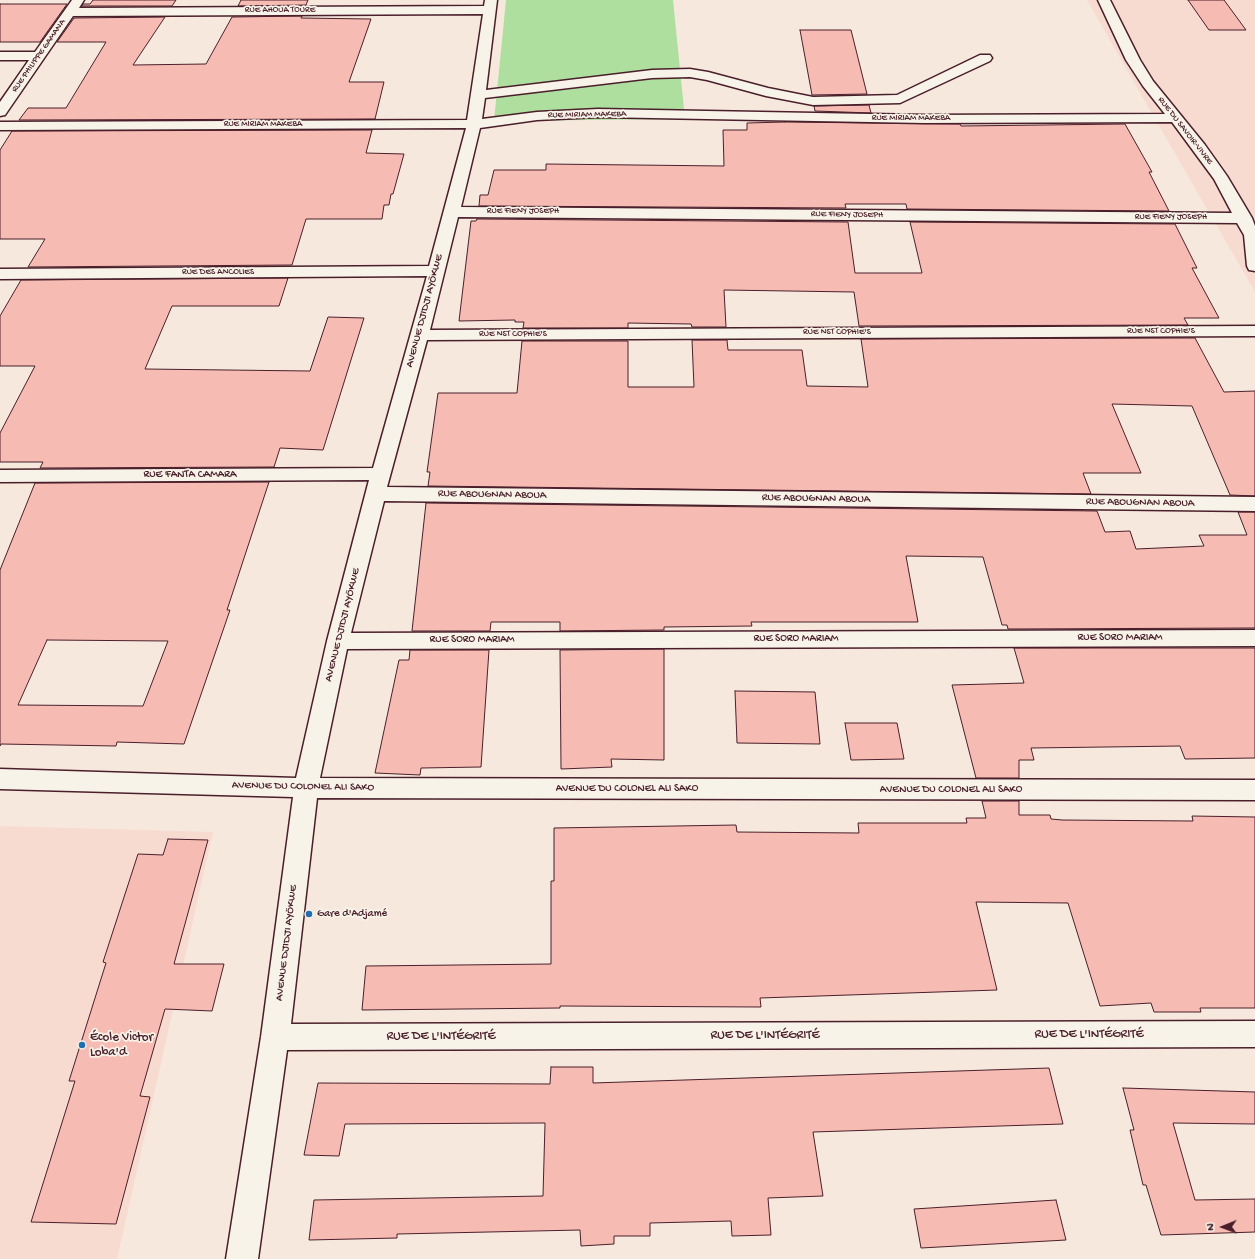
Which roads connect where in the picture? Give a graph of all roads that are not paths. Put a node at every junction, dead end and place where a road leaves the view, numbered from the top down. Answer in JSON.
{"nodes":[{"id":1,"x":78,"y":0,"type":"edge"},
{"id":2,"x":1104,"y":0,"type":"edge"},
{"id":3,"x":491,"y":5,"type":"edge"},
{"id":4,"x":70,"y":12,"type":"junction"},
{"id":5,"x":0,"y":56,"type":"edge"},
{"id":6,"x":39,"y":56,"type":"junction"},
{"id":7,"x":985,"y":58,"type":"dead end"},
{"id":8,"x":478,"y":95,"type":"junction"},
{"id":9,"x":0,"y":112,"type":"edge"},
{"id":10,"x":1174,"y":118,"type":"junction"},
{"id":11,"x":474,"y":124,"type":"junction"},
{"id":12,"x":0,"y":126,"type":"edge"},
{"id":13,"x":451,"y":212,"type":"junction"},
{"id":14,"x":1244,"y":218,"type":"junction"},
{"id":15,"x":1255,"y":266,"type":"edge"},
{"id":16,"x":436,"y":272,"type":"junction"},
{"id":17,"x":0,"y":274,"type":"edge"},
{"id":18,"x":1255,"y":331,"type":"edge"},
{"id":19,"x":420,"y":335,"type":"junction"},
{"id":20,"x":381,"y":474,"type":"junction"},
{"id":21,"x":0,"y":476,"type":"edge"},
{"id":22,"x":377,"y":494,"type":"junction"},
{"id":23,"x":1255,"y":504,"type":"edge"},
{"id":24,"x":1255,"y":638,"type":"edge"},
{"id":25,"x":338,"y":641,"type":"junction"},
{"id":26,"x":0,"y":779,"type":"edge"},
{"id":27,"x":306,"y":788,"type":"junction"},
{"id":28,"x":1255,"y":790,"type":"edge"},
{"id":29,"x":1255,"y":1034,"type":"edge"},
{"id":30,"x":275,"y":1037,"type":"junction"},
{"id":31,"x":242,"y":1259,"type":"edge"}],
"edges":[{"from":1,"to":4,"type":"street","name":"RUE PHILIPPE GAMANA"},
{"from":2,"to":10,"type":"street","name":"RUE DU SAVOIR-VIVRE"},
{"from":3,"to":4,"type":"street","name":"RUE AHOUA TOURE"},
{"from":3,"to":8,"type":"street","name":"AVENUE DJIDJI AYÖKWE"},
{"from":4,"to":6,"type":"street","name":"RUE PHILIPPE GAMANA"},
{"from":5,"to":6,"type":"street"},
{"from":6,"to":9,"type":"street","name":"RUE PHILIPPE GAMANA"},
{"from":7,"to":8,"type":"street"},
{"from":8,"to":11,"type":"street","name":"AVENUE DJIDJI AYÖKWE"},
{"from":10,"to":11,"type":"street","name":"RUE MIRIAM MAKEBA"},
{"from":10,"to":14,"type":"street","name":"RUE DU SAVOIR-VIVRE"},
{"from":11,"to":12,"type":"street","name":"RUE MIRIAM MAKEBA"},
{"from":11,"to":13,"type":"street","name":"AVENUE DJIDJI AYÖKWE"},
{"from":13,"to":14,"type":"street","name":"RUE FIENY JOSEPH"},
{"from":13,"to":16,"type":"street","name":"AVENUE DJIDJI AYÖKWE"},
{"from":14,"to":15,"type":"street","name":"RUE DU SAVOIR-VIVRE"},
{"from":16,"to":17,"type":"street","name":"RUE DES ANCOLIES"},
{"from":16,"to":19,"type":"street","name":"AVENUE DJIDJI AYÖKWE"},
{"from":18,"to":19,"type":"street","name":"RUE NST COPHIE'S"},
{"from":19,"to":20,"type":"street","name":"AVENUE DJIDJI AYÖKWE"},
{"from":20,"to":21,"type":"street","name":"RUE FANTA CAMARA"},
{"from":20,"to":22,"type":"street","name":"AVENUE DJIDJI AYÖKWE"},
{"from":22,"to":23,"type":"street","name":"RUE ABOUGNAN ABOUA"},
{"from":22,"to":25,"type":"street","name":"AVENUE DJIDJI AYÖKWE"},
{"from":24,"to":25,"type":"street","name":"RUE SORO MARIAM"},
{"from":25,"to":27,"type":"street","name":"AVENUE DJIDJI AYÖKWE"},
{"from":26,"to":27,"type":"street","name":"AVENUE DU COLONEL ALI SAKO"},
{"from":27,"to":28,"type":"street","name":"AVENUE DU COLONEL ALI SAKO"},
{"from":27,"to":30,"type":"street","name":"AVENUE DJIDJI AYÖKWE"},
{"from":29,"to":30,"type":"street","name":"RUE DE L'INTÉGRITÉ"},
{"from":30,"to":31,"type":"street","name":"AVENUE DJIDJI AYÖKWE"}]}
